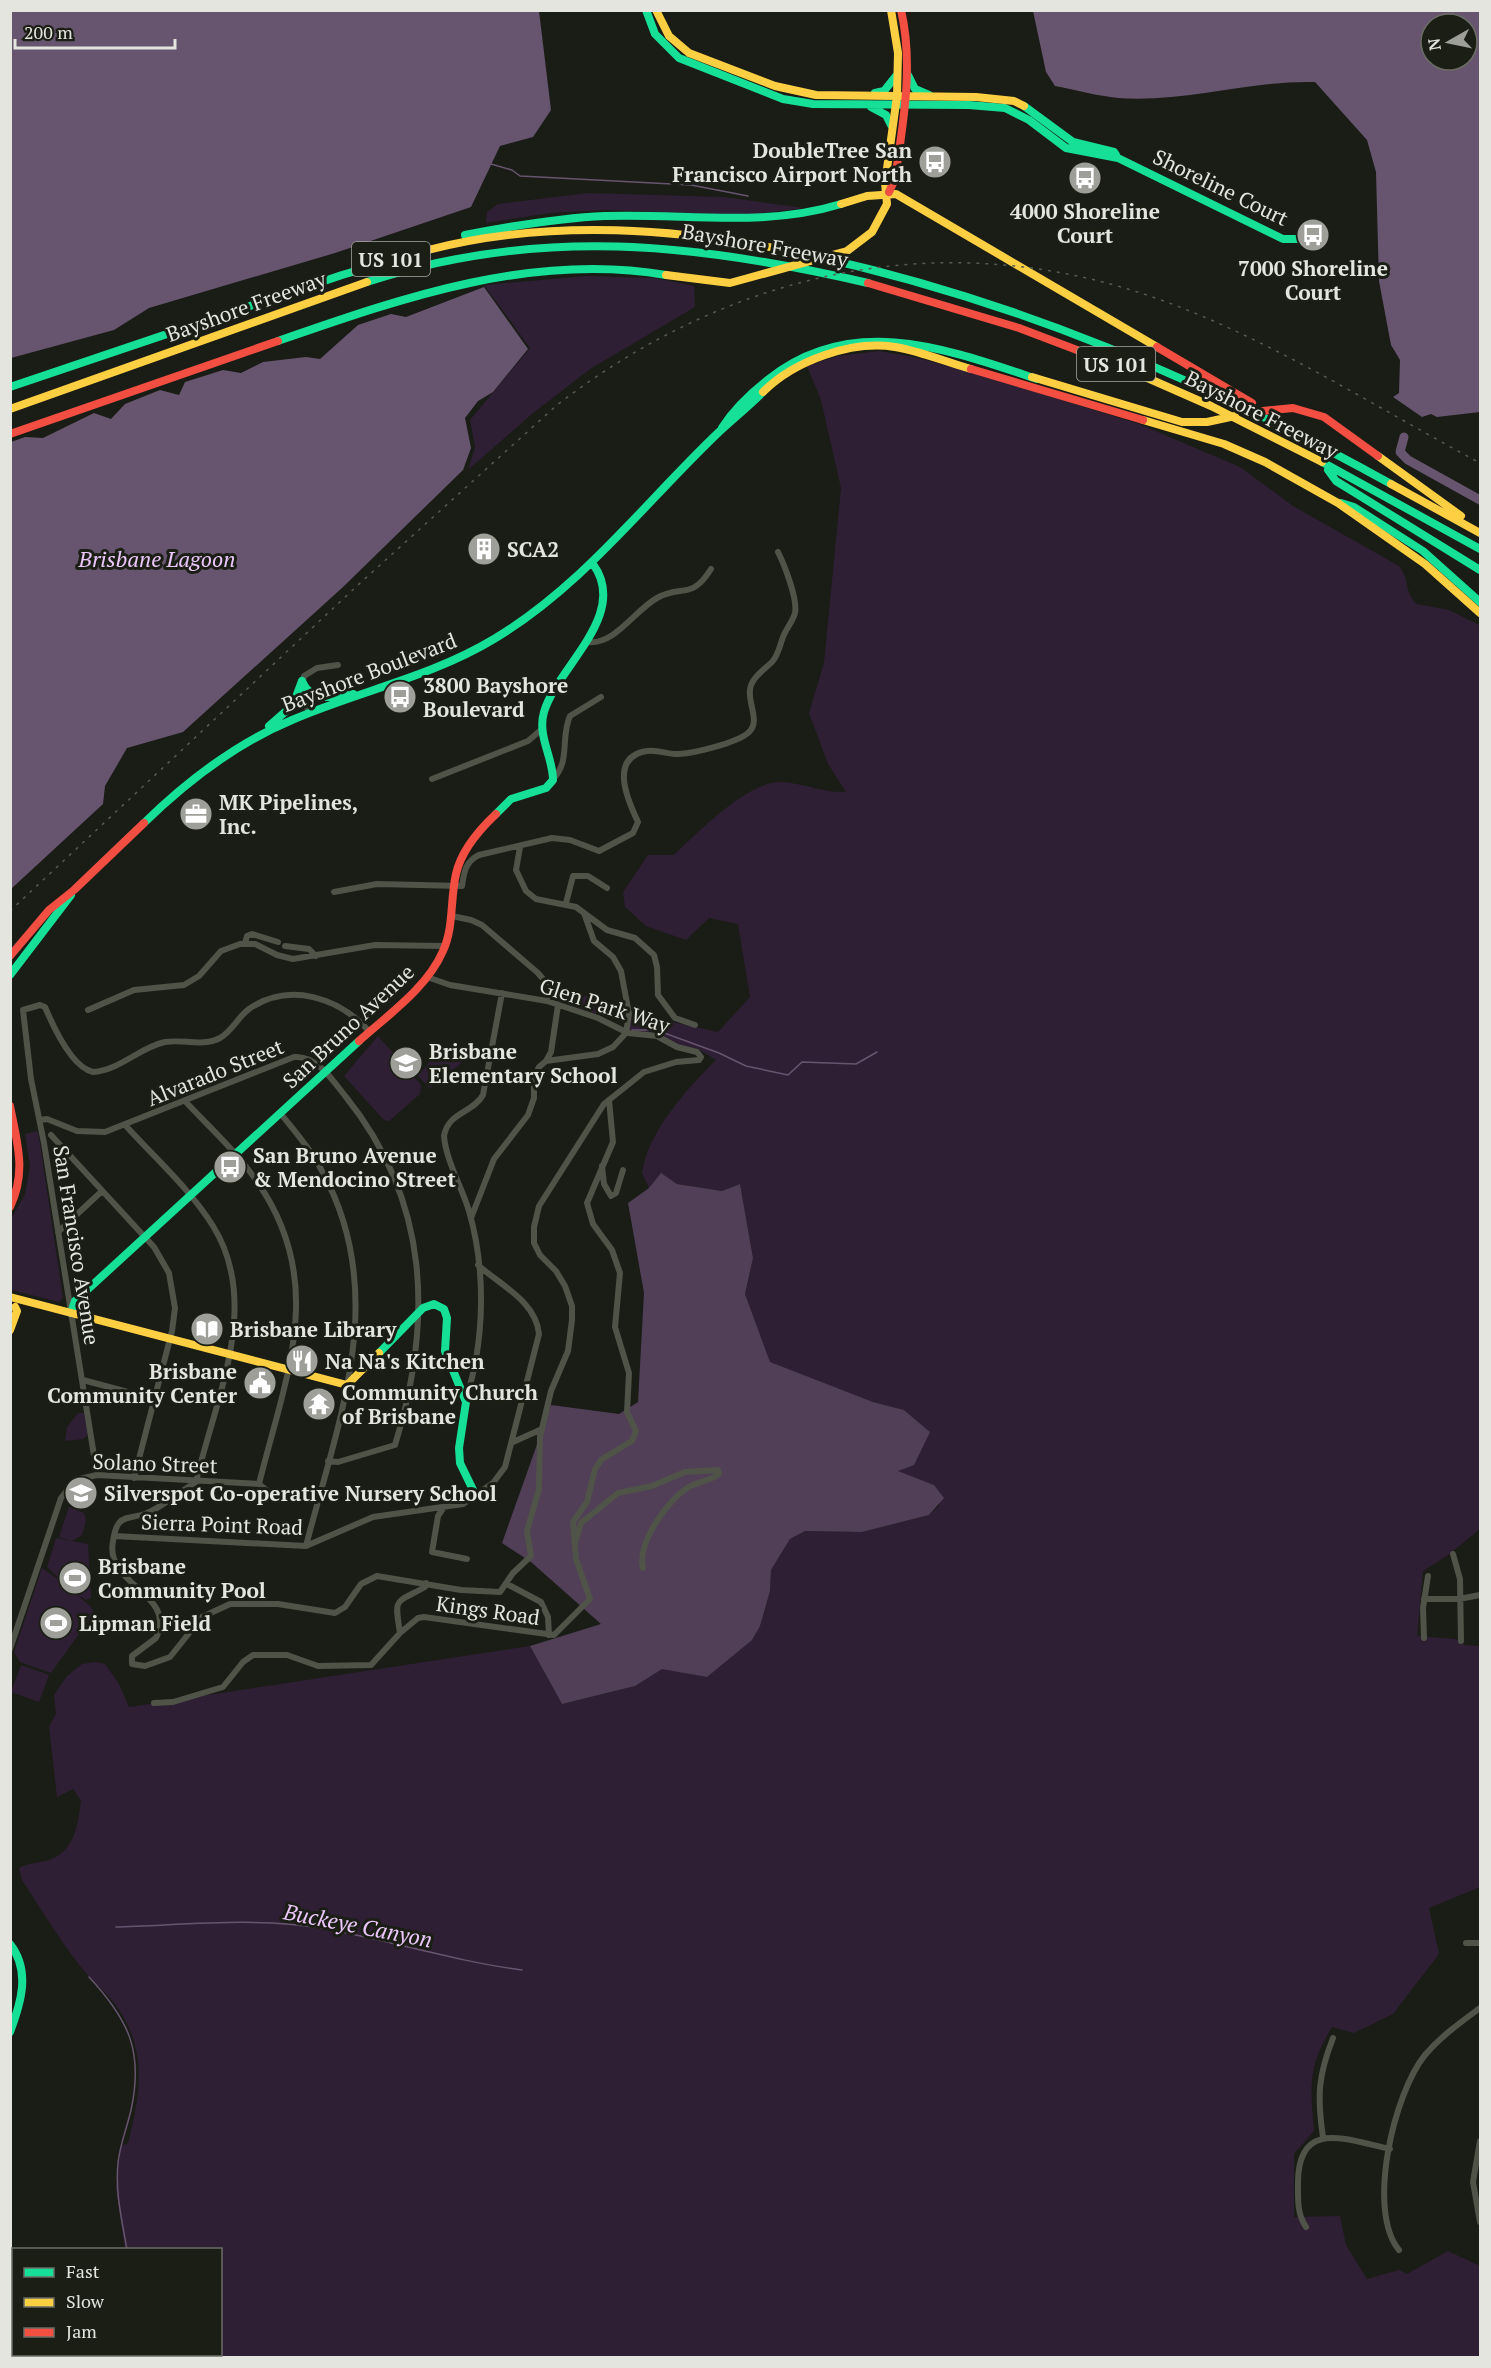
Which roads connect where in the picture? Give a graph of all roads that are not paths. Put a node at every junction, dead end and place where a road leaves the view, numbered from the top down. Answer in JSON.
{"nodes":[{"id":1,"x":646,"y":10,"type":"edge"},
{"id":2,"x":656,"y":10,"type":"edge"},
{"id":3,"x":891,"y":10,"type":"edge"},
{"id":4,"x":901,"y":10,"type":"edge"},
{"id":5,"x":899,"y":61,"type":"junction"},
{"id":6,"x":907,"y":70,"type":"junction"},
{"id":7,"x":860,"y":95,"type":"junction"},
{"id":8,"x":942,"y":97,"type":"junction"},
{"id":9,"x":899,"y":101,"type":"junction"},
{"id":10,"x":850,"y":105,"type":"junction"},
{"id":11,"x":936,"y":105,"type":"junction"},
{"id":12,"x":891,"y":133,"type":"junction"},
{"id":13,"x":899,"y":150,"type":"junction"},
{"id":14,"x":1118,"y":158,"type":"junction"},
{"id":15,"x":889,"y":193,"type":"junction"},
{"id":16,"x":1309,"y":239,"type":"dead end"},
{"id":17,"x":401,"y":256,"type":"junction"},
{"id":18,"x":1032,"y":377,"type":"junction"},
{"id":19,"x":10,"y":387,"type":"edge"},
{"id":20,"x":10,"y":409,"type":"edge"},
{"id":21,"x":1275,"y":422,"type":"junction"},
{"id":22,"x":721,"y":430,"type":"junction"},
{"id":23,"x":10,"y":434,"type":"edge"},
{"id":24,"x":1214,"y":441,"type":"junction"},
{"id":25,"x":1324,"y":465,"type":"junction"},
{"id":26,"x":1338,"y":503,"type":"junction"},
{"id":27,"x":1480,"y":532,"type":"edge"},
{"id":28,"x":1480,"y":549,"type":"edge"},
{"id":29,"x":778,"y":552,"type":"dead end"},
{"id":30,"x":593,"y":564,"type":"junction"},
{"id":31,"x":711,"y":568,"type":"dead end"},
{"id":32,"x":1480,"y":570,"type":"edge"},
{"id":33,"x":1480,"y":602,"type":"edge"},
{"id":34,"x":1480,"y":613,"type":"edge"},
{"id":35,"x":588,"y":642,"type":"junction"},
{"id":36,"x":338,"y":665,"type":"dead end"},
{"id":37,"x":302,"y":681,"type":"junction"},
{"id":38,"x":370,"y":692,"type":"junction"},
{"id":39,"x":601,"y":697,"type":"dead end"},
{"id":40,"x":309,"y":713,"type":"junction"},
{"id":41,"x":542,"y":728,"type":"junction"},
{"id":42,"x":256,"y":737,"type":"junction"},
{"id":43,"x":432,"y":779,"type":"dead end"},
{"id":44,"x":553,"y":780,"type":"junction"},
{"id":45,"x":520,"y":847,"type":"junction"},
{"id":46,"x":454,"y":887,"type":"junction"},
{"id":47,"x":606,"y":888,"type":"dead end"},
{"id":48,"x":74,"y":890,"type":"junction"},
{"id":49,"x":334,"y":892,"type":"dead end"},
{"id":50,"x":566,"y":903,"type":"junction"},
{"id":51,"x":584,"y":913,"type":"junction"},
{"id":52,"x":452,"y":916,"type":"junction"},
{"id":53,"x":279,"y":942,"type":"dead end"},
{"id":54,"x":245,"y":943,"type":"junction"},
{"id":55,"x":285,"y":946,"type":"dead end"},
{"id":56,"x":445,"y":946,"type":"junction"},
{"id":57,"x":10,"y":956,"type":"edge"},
{"id":58,"x":316,"y":956,"type":"junction"},
{"id":59,"x":10,"y":975,"type":"edge"},
{"id":60,"x":428,"y":977,"type":"junction"},
{"id":61,"x":502,"y":993,"type":"junction"},
{"id":62,"x":547,"y":1001,"type":"junction"},
{"id":63,"x":558,"y":1005,"type":"junction"},
{"id":64,"x":88,"y":1010,"type":"dead end"},
{"id":65,"x":695,"y":1025,"type":"dead end"},
{"id":66,"x":369,"y":1031,"type":"junction"},
{"id":67,"x":626,"y":1032,"type":"junction"},
{"id":68,"x":546,"y":1061,"type":"junction"},
{"id":69,"x":325,"y":1072,"type":"junction"},
{"id":70,"x":609,"y":1100,"type":"junction"},
{"id":71,"x":185,"y":1101,"type":"junction"},
{"id":72,"x":10,"y":1106,"type":"edge"},
{"id":73,"x":281,"y":1114,"type":"junction"},
{"id":74,"x":40,"y":1120,"type":"junction"},
{"id":75,"x":56,"y":1123,"type":"junction"},
{"id":76,"x":126,"y":1126,"type":"junction"},
{"id":77,"x":51,"y":1135,"type":"junction"},
{"id":78,"x":43,"y":1137,"type":"junction"},
{"id":79,"x":234,"y":1155,"type":"junction"},
{"id":80,"x":602,"y":1164,"type":"junction"},
{"id":81,"x":623,"y":1170,"type":"dead end"},
{"id":82,"x":102,"y":1191,"type":"junction"},
{"id":83,"x":190,"y":1196,"type":"junction"},
{"id":84,"x":10,"y":1207,"type":"edge"},
{"id":85,"x":471,"y":1218,"type":"junction"},
{"id":86,"x":58,"y":1232,"type":"junction"},
{"id":87,"x":145,"y":1238,"type":"junction"},
{"id":88,"x":478,"y":1264,"type":"junction"},
{"id":89,"x":13,"y":1304,"type":"edge"},
{"id":90,"x":420,"y":1311,"type":"junction"},
{"id":91,"x":71,"y":1313,"type":"junction"},
{"id":92,"x":10,"y":1329,"type":"edge"},
{"id":93,"x":400,"y":1331,"type":"junction"},
{"id":94,"x":170,"y":1339,"type":"junction"},
{"id":95,"x":417,"y":1342,"type":"junction"},
{"id":96,"x":229,"y":1354,"type":"junction"},
{"id":97,"x":351,"y":1367,"type":"junction"},
{"id":98,"x":362,"y":1370,"type":"junction"},
{"id":99,"x":288,"y":1371,"type":"junction"},
{"id":100,"x":83,"y":1380,"type":"junction"},
{"id":101,"x":347,"y":1385,"type":"junction"},
{"id":102,"x":154,"y":1399,"type":"junction"},
{"id":103,"x":466,"y":1400,"type":"junction"},
{"id":104,"x":542,"y":1428,"type":"junction"},
{"id":105,"x":513,"y":1442,"type":"junction"},
{"id":106,"x":328,"y":1461,"type":"junction"},
{"id":107,"x":96,"y":1468,"type":"dead end"},
{"id":108,"x":134,"y":1478,"type":"junction"},
{"id":109,"x":175,"y":1482,"type":"junction"},
{"id":110,"x":196,"y":1482,"type":"junction"},
{"id":111,"x":258,"y":1484,"type":"junction"},
{"id":112,"x":269,"y":1492,"type":"dead end"},
{"id":113,"x":179,"y":1493,"type":"junction"},
{"id":114,"x":476,"y":1496,"type":"junction"},
{"id":115,"x":444,"y":1507,"type":"junction"},
{"id":116,"x":430,"y":1508,"type":"junction"},
{"id":117,"x":438,"y":1516,"type":"junction"},
{"id":118,"x":114,"y":1536,"type":"junction"},
{"id":119,"x":306,"y":1546,"type":"junction"},
{"id":120,"x":574,"y":1549,"type":"junction"},
{"id":121,"x":1453,"y":1554,"type":"dead end"},
{"id":122,"x":467,"y":1559,"type":"dead end"},
{"id":123,"x":643,"y":1568,"type":"dead end"},
{"id":124,"x":1428,"y":1576,"type":"dead end"},
{"id":125,"x":426,"y":1584,"type":"junction"},
{"id":126,"x":507,"y":1584,"type":"junction"},
{"id":127,"x":1480,"y":1595,"type":"edge"},
{"id":128,"x":1424,"y":1599,"type":"junction"},
{"id":129,"x":1459,"y":1599,"type":"junction"},
{"id":130,"x":400,"y":1633,"type":"junction"},
{"id":131,"x":549,"y":1635,"type":"junction"},
{"id":132,"x":1424,"y":1638,"type":"dead end"},
{"id":133,"x":1461,"y":1641,"type":"dead end"},
{"id":134,"x":10,"y":1649,"type":"edge"},
{"id":135,"x":154,"y":1703,"type":"dead end"},
{"id":136,"x":1466,"y":1943,"type":"dead end"},
{"id":137,"x":1480,"y":1943,"type":"edge"},
{"id":138,"x":10,"y":1944,"type":"edge"},
{"id":139,"x":1480,"y":2008,"type":"edge"},
{"id":140,"x":10,"y":2032,"type":"edge"},
{"id":141,"x":1333,"y":2038,"type":"dead end"},
{"id":142,"x":1323,"y":2137,"type":"junction"},
{"id":143,"x":1480,"y":2140,"type":"edge"},
{"id":144,"x":1390,"y":2149,"type":"junction"},
{"id":145,"x":1480,"y":2222,"type":"edge"},
{"id":146,"x":1306,"y":2227,"type":"dead end"},
{"id":147,"x":1400,"y":2250,"type":"dead end"}],
"edges":[{"from":1,"to":10,"type":"main road"},
{"from":2,"to":7,"type":"main road"},
{"from":3,"to":5,"type":"main road"},
{"from":4,"to":6,"type":"main road"},
{"from":5,"to":7,"type":"main road"},
{"from":5,"to":9,"type":"main road"},
{"from":6,"to":8,"type":"main road"},
{"from":6,"to":9,"type":"main road"},
{"from":7,"to":9,"type":"main road"},
{"from":8,"to":9,"type":"main road","name":"Shoreline Court"},
{"from":8,"to":14,"type":"main road","name":"Shoreline Court"},
{"from":9,"to":10,"type":"main road"},
{"from":9,"to":11,"type":"main road","name":"Shoreline Court"},
{"from":9,"to":12,"type":"main road"},
{"from":9,"to":13,"type":"main road"},
{"from":10,"to":12,"type":"main road"},
{"from":11,"to":13,"type":"main road"},
{"from":11,"to":14,"type":"main road","name":"Shoreline Court"},
{"from":12,"to":15,"type":"main road"},
{"from":13,"to":15,"type":"main road"},
{"from":14,"to":16,"type":"main road","name":"Shoreline Court"},
{"from":15,"to":17,"type":"main road"},
{"from":15,"to":21,"type":"main road"},
{"from":15,"to":23,"type":"main road"},
{"from":17,"to":19,"type":"main road","name":"Bayshore Freeway","number":"US 101"},
{"from":17,"to":21,"type":"main road","name":"Bayshore Freeway","number":"US 101"},
{"from":18,"to":22,"type":"main road","name":"Bayshore Boulevard"},
{"from":18,"to":24,"type":"main road","name":"Bayshore Boulevard"},
{"from":18,"to":27,"type":"main road"},
{"from":20,"to":25,"type":"main road","name":"Bayshore Freeway","number":"US 101"},
{"from":21,"to":27,"type":"main road","name":"Bayshore Freeway","number":"US 101"},
{"from":22,"to":24,"type":"main road","name":"Bayshore Boulevard"},
{"from":22,"to":30,"type":"main road","name":"Bayshore Boulevard"},
{"from":24,"to":26,"type":"main road","name":"Bayshore Boulevard"},
{"from":25,"to":28,"type":"main road","name":"Bayshore Freeway","number":"US 101"},
{"from":25,"to":32,"type":"main road"},
{"from":26,"to":33,"type":"main road","name":"Bayshore Boulevard"},
{"from":26,"to":34,"type":"main road","name":"Bayshore Boulevard"},
{"from":29,"to":45,"type":"street"},
{"from":30,"to":35,"type":"main road"},
{"from":30,"to":38,"type":"main road","name":"Bayshore Boulevard"},
{"from":31,"to":35,"type":"street"},
{"from":35,"to":41,"type":"main road"},
{"from":36,"to":37,"type":"street"},
{"from":37,"to":38,"type":"main road"},
{"from":37,"to":40,"type":"street"},
{"from":37,"to":42,"type":"main road"},
{"from":38,"to":40,"type":"main road","name":"Bayshore Boulevard"},
{"from":39,"to":44,"type":"street"},
{"from":40,"to":42,"type":"main road","name":"Bayshore Boulevard"},
{"from":41,"to":43,"type":"street"},
{"from":41,"to":44,"type":"main road"},
{"from":42,"to":48,"type":"main road","name":"Bayshore Boulevard"},
{"from":44,"to":46,"type":"main road","name":"San Bruno Avenue"},
{"from":45,"to":46,"type":"street"},
{"from":45,"to":50,"type":"street"},
{"from":46,"to":49,"type":"street"},
{"from":46,"to":52,"type":"main road","name":"San Bruno Avenue"},
{"from":47,"to":50,"type":"street"},
{"from":48,"to":57,"type":"main road","name":"Bayshore Boulevard"},
{"from":48,"to":59,"type":"main road","name":"Bayshore Boulevard"},
{"from":50,"to":51,"type":"street"},
{"from":51,"to":65,"type":"street"},
{"from":51,"to":67,"type":"street"},
{"from":52,"to":56,"type":"main road","name":"San Bruno Avenue"},
{"from":52,"to":62,"type":"street"},
{"from":53,"to":54,"type":"street"},
{"from":54,"to":58,"type":"street"},
{"from":54,"to":64,"type":"street"},
{"from":55,"to":58,"type":"street"},
{"from":56,"to":58,"type":"street"},
{"from":56,"to":60,"type":"main road","name":"San Bruno Avenue"},
{"from":60,"to":61,"type":"street","name":"Glen Park Way"},
{"from":60,"to":66,"type":"main road","name":"San Bruno Avenue"},
{"from":61,"to":62,"type":"street","name":"Glen Park Way"},
{"from":61,"to":85,"type":"street"},
{"from":62,"to":63,"type":"street","name":"Glen Park Way"},
{"from":63,"to":67,"type":"street","name":"Glen Park Way"},
{"from":63,"to":68,"type":"street"},
{"from":66,"to":69,"type":"main road","name":"San Bruno Avenue"},
{"from":66,"to":74,"type":"street","name":"San Francisco Avenue"},
{"from":67,"to":68,"type":"street"},
{"from":67,"to":70,"type":"street","name":"Glen Park Way"},
{"from":68,"to":85,"type":"street"},
{"from":69,"to":71,"type":"street","name":"Alvarado Street"},
{"from":69,"to":73,"type":"main road","name":"San Bruno Avenue"},
{"from":69,"to":90,"type":"street","name":"Alvarado Street"},
{"from":70,"to":80,"type":"street","name":"Kings Road"},
{"from":70,"to":104,"type":"street"},
{"from":71,"to":76,"type":"street","name":"Alvarado Street"},
{"from":71,"to":79,"type":"street"},
{"from":72,"to":84,"type":"main road"},
{"from":73,"to":79,"type":"main road","name":"San Bruno Avenue"},
{"from":73,"to":97,"type":"street"},
{"from":74,"to":75,"type":"street","name":"Alvarado Street"},
{"from":74,"to":78,"type":"street","name":"San Francisco Avenue"},
{"from":75,"to":76,"type":"street","name":"Alvarado Street"},
{"from":75,"to":77,"type":"street"},
{"from":76,"to":83,"type":"street"},
{"from":77,"to":78,"type":"street"},
{"from":77,"to":82,"type":"street"},
{"from":78,"to":86,"type":"street","name":"San Francisco Avenue"},
{"from":79,"to":83,"type":"main road","name":"San Bruno Avenue"},
{"from":79,"to":99,"type":"street"},
{"from":80,"to":81,"type":"street"},
{"from":80,"to":120,"type":"street","name":"Kings Road"},
{"from":82,"to":86,"type":"street"},
{"from":82,"to":87,"type":"street"},
{"from":83,"to":87,"type":"main road","name":"San Bruno Avenue"},
{"from":83,"to":96,"type":"street"},
{"from":85,"to":88,"type":"street"},
{"from":86,"to":91,"type":"street","name":"San Francisco Avenue"},
{"from":87,"to":91,"type":"main road","name":"San Bruno Avenue"},
{"from":87,"to":94,"type":"street"},
{"from":88,"to":103,"type":"street"},
{"from":88,"to":105,"type":"street","name":"Sierra Point Road"},
{"from":89,"to":91,"type":"main road"},
{"from":89,"to":92,"type":"main road"},
{"from":90,"to":93,"type":"main road"},
{"from":90,"to":95,"type":"street","name":"Alvarado Street"},
{"from":90,"to":103,"type":"main road"},
{"from":91,"to":94,"type":"main road"},
{"from":91,"to":100,"type":"street","name":"San Francisco Avenue"},
{"from":93,"to":95,"type":"street"},
{"from":93,"to":98,"type":"main road"},
{"from":94,"to":96,"type":"main road"},
{"from":94,"to":102,"type":"street"},
{"from":95,"to":106,"type":"street","name":"Alvarado Street"},
{"from":96,"to":99,"type":"main road"},
{"from":96,"to":110,"type":"street"},
{"from":97,"to":98,"type":"main road"},
{"from":97,"to":101,"type":"street"},
{"from":98,"to":101,"type":"main road"},
{"from":99,"to":101,"type":"main road"},
{"from":99,"to":111,"type":"street"},
{"from":100,"to":102,"type":"street"},
{"from":100,"to":107,"type":"street","name":"San Francisco Avenue"},
{"from":101,"to":106,"type":"street"},
{"from":102,"to":108,"type":"street"},
{"from":103,"to":114,"type":"main road"},
{"from":104,"to":105,"type":"street"},
{"from":104,"to":126,"type":"street"},
{"from":105,"to":114,"type":"street","name":"Sierra Point Road"},
{"from":106,"to":119,"type":"street"},
{"from":108,"to":109,"type":"street","name":"Solano Street"},
{"from":108,"to":134,"type":"street","name":"Solano Street"},
{"from":109,"to":110,"type":"street","name":"Solano Street"},
{"from":109,"to":113,"type":"street"},
{"from":110,"to":111,"type":"street","name":"Solano Street"},
{"from":110,"to":113,"type":"street"},
{"from":111,"to":112,"type":"street"},
{"from":113,"to":118,"type":"street"},
{"from":114,"to":115,"type":"street","name":"Sierra Point Road"},
{"from":115,"to":116,"type":"street","name":"Sierra Point Road"},
{"from":115,"to":117,"type":"street"},
{"from":116,"to":117,"type":"street"},
{"from":116,"to":119,"type":"street","name":"Sierra Point Road"},
{"from":117,"to":122,"type":"street"},
{"from":118,"to":119,"type":"street","name":"Sierra Point Road"},
{"from":118,"to":125,"type":"street"},
{"from":120,"to":123,"type":"street"},
{"from":120,"to":131,"type":"street","name":"Kings Road"},
{"from":121,"to":129,"type":"street"},
{"from":124,"to":128,"type":"street"},
{"from":125,"to":126,"type":"street"},
{"from":125,"to":130,"type":"street"},
{"from":126,"to":131,"type":"street"},
{"from":127,"to":129,"type":"street"},
{"from":128,"to":129,"type":"street"},
{"from":128,"to":132,"type":"street"},
{"from":129,"to":133,"type":"street"},
{"from":130,"to":131,"type":"street","name":"Kings Road"},
{"from":130,"to":135,"type":"street","name":"Kings Road"},
{"from":136,"to":137,"type":"street"},
{"from":138,"to":140,"type":"main road"},
{"from":139,"to":144,"type":"street"},
{"from":141,"to":142,"type":"street"},
{"from":142,"to":144,"type":"street"},
{"from":142,"to":146,"type":"street"},
{"from":143,"to":145,"type":"street"},
{"from":144,"to":147,"type":"street"}]}
